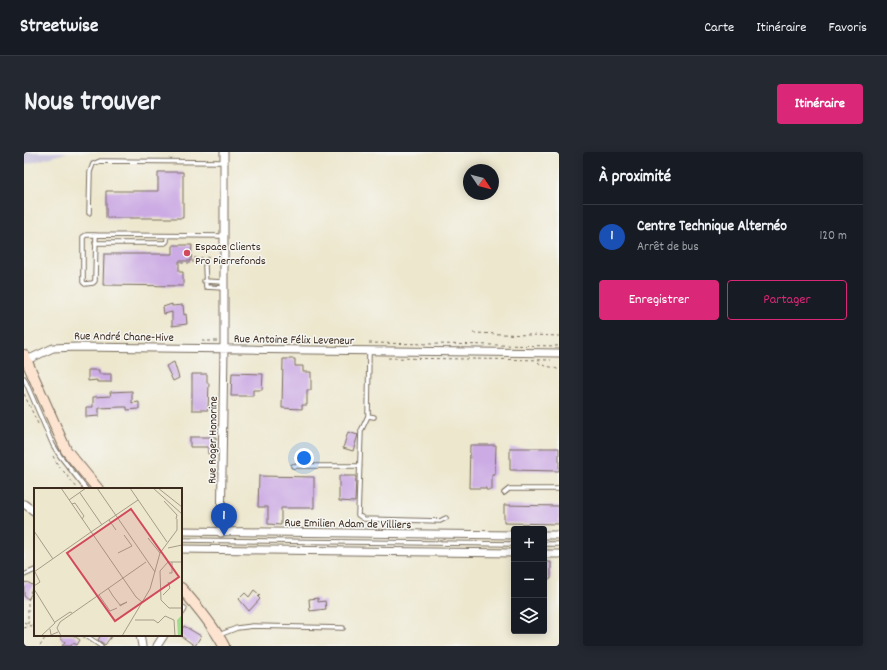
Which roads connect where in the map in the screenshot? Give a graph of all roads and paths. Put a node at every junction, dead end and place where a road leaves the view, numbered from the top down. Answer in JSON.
{"nodes":[{"id":1,"x":224,"y":152,"type":"edge"},
{"id":2,"x":224,"y":162,"type":"junction"},
{"id":3,"x":89,"y":213,"type":"dead end"},
{"id":4,"x":96,"y":235,"type":"junction"},
{"id":5,"x":167,"y":236,"type":"junction"},
{"id":6,"x":223,"y":236,"type":"junction"},
{"id":7,"x":95,"y":243,"type":"junction"},
{"id":8,"x":218,"y":257,"type":"dead end"},
{"id":9,"x":181,"y":263,"type":"dead end"},
{"id":10,"x":205,"y":266,"type":"dead end"},
{"id":11,"x":204,"y":281,"type":"junction"},
{"id":12,"x":223,"y":285,"type":"junction"},
{"id":13,"x":473,"y":333,"type":"dead end"},
{"id":14,"x":559,"y":336,"type":"edge"},
{"id":15,"x":224,"y":349,"type":"junction"},
{"id":16,"x":369,"y":352,"type":"junction"},
{"id":17,"x":559,"y":353,"type":"edge"},
{"id":18,"x":25,"y":358,"type":"edge"},
{"id":19,"x":383,"y":358,"type":"dead end"},
{"id":20,"x":537,"y":360,"type":"junction"},
{"id":21,"x":552,"y":360,"type":"dead end"},
{"id":22,"x":559,"y":370,"type":"edge"},
{"id":23,"x":24,"y":378,"type":"edge"},
{"id":24,"x":368,"y":416,"type":"junction"},
{"id":25,"x":374,"y":417,"type":"dead end"},
{"id":26,"x":293,"y":466,"type":"dead end"},
{"id":27,"x":360,"y":466,"type":"junction"},
{"id":28,"x":85,"y":488,"type":"edge"},
{"id":29,"x":97,"y":488,"type":"edge"},
{"id":30,"x":559,"y":489,"type":"edge"},
{"id":31,"x":504,"y":493,"type":"dead end"},
{"id":32,"x":24,"y":504,"type":"edge"},
{"id":33,"x":34,"y":511,"type":"edge"},
{"id":34,"x":446,"y":518,"type":"dead end"},
{"id":35,"x":182,"y":531,"type":"edge"},
{"id":36,"x":221,"y":532,"type":"junction"},
{"id":37,"x":511,"y":535,"type":"edge"},
{"id":38,"x":547,"y":535,"type":"edge"},
{"id":39,"x":559,"y":536,"type":"edge"},
{"id":40,"x":182,"y":540,"type":"edge"},
{"id":41,"x":511,"y":544,"type":"edge"},
{"id":42,"x":547,"y":544,"type":"edge"},
{"id":43,"x":559,"y":544,"type":"edge"},
{"id":44,"x":182,"y":549,"type":"edge"},
{"id":45,"x":511,"y":553,"type":"edge"},
{"id":46,"x":547,"y":554,"type":"edge"},
{"id":47,"x":559,"y":554,"type":"edge"},
{"id":48,"x":34,"y":570,"type":"edge"},
{"id":49,"x":24,"y":575,"type":"edge"},
{"id":50,"x":182,"y":589,"type":"edge"},
{"id":51,"x":34,"y":591,"type":"edge"},
{"id":52,"x":24,"y":622,"type":"edge"},
{"id":53,"x":28,"y":624,"type":"junction"},
{"id":54,"x":34,"y":624,"type":"edge"},
{"id":55,"x":24,"y":628,"type":"edge"},
{"id":56,"x":34,"y":628,"type":"edge"},
{"id":57,"x":343,"y":628,"type":"dead end"},
{"id":58,"x":218,"y":635,"type":"junction"},
{"id":59,"x":47,"y":636,"type":"edge"},
{"id":60,"x":86,"y":636,"type":"edge"},
{"id":61,"x":140,"y":636,"type":"edge"},
{"id":62,"x":163,"y":636,"type":"edge"},
{"id":63,"x":40,"y":646,"type":"edge"},
{"id":64,"x":101,"y":646,"type":"edge"},
{"id":65,"x":142,"y":646,"type":"edge"},
{"id":66,"x":157,"y":646,"type":"edge"},
{"id":67,"x":224,"y":646,"type":"edge"}],
"edges":[{"from":1,"to":2,"type":"street","name":"Rue Antoine Félix Leveneur"},
{"from":2,"to":3,"type":"lane"},
{"from":2,"to":6,"type":"street","name":"Rue Antoine Félix Leveneur"},
{"from":4,"to":5,"type":"lane"},
{"from":4,"to":7,"type":"lane"},
{"from":4,"to":7,"type":"lane"},
{"from":5,"to":6,"type":"lane"},
{"from":5,"to":7,"type":"lane"},
{"from":6,"to":12,"type":"street","name":"Rue Antoine Félix Leveneur"},
{"from":8,"to":9,"type":"path"},
{"from":10,"to":11,"type":"lane"},
{"from":11,"to":12,"type":"lane"},
{"from":11,"to":12,"type":"lane"},
{"from":12,"to":15,"type":"street","name":"Rue Antoine Félix Leveneur"},
{"from":13,"to":14,"type":"path"},
{"from":15,"to":16,"type":"street","name":"Rue Antoine Félix Leveneur"},
{"from":15,"to":18,"type":"street","name":"Rue André Chane-Hive"},
{"from":15,"to":36,"type":"street","name":"Rue Roger Honorine"},
{"from":16,"to":17,"type":"street","name":"Rue Antoine Félix Leveneur"},
{"from":16,"to":24,"type":"lane"},
{"from":18,"to":29,"type":"main road"},
{"from":19,"to":20,"type":"path"},
{"from":20,"to":21,"type":"path"},
{"from":20,"to":22,"type":"path"},
{"from":23,"to":28,"type":"lane"},
{"from":24,"to":25,"type":"lane"},
{"from":24,"to":27,"type":"lane"},
{"from":26,"to":27,"type":"lane"},
{"from":27,"to":34,"type":"lane"},
{"from":30,"to":31,"type":"lane"},
{"from":32,"to":33,"type":"street"},
{"from":35,"to":36,"type":"street","name":"Rue Emilien Adam de Villiers"},
{"from":36,"to":37,"type":"street","name":"Rue Emilien Adam de Villiers"},
{"from":38,"to":39,"type":"street"},
{"from":40,"to":41,"type":"lane"},
{"from":42,"to":43,"type":"lane"},
{"from":44,"to":45,"type":"street"},
{"from":46,"to":47,"type":"street"},
{"from":48,"to":49,"type":"lane"},
{"from":50,"to":58,"type":"main road"},
{"from":51,"to":53,"type":"path"},
{"from":52,"to":53,"type":"path"},
{"from":53,"to":56,"type":"path"},
{"from":54,"to":55,"type":"path"},
{"from":57,"to":58,"type":"lane"},
{"from":58,"to":67,"type":"main road"},
{"from":59,"to":63,"type":"path"},
{"from":60,"to":64,"type":"lane"},
{"from":61,"to":65,"type":"street"},
{"from":62,"to":66,"type":"street"}]}
